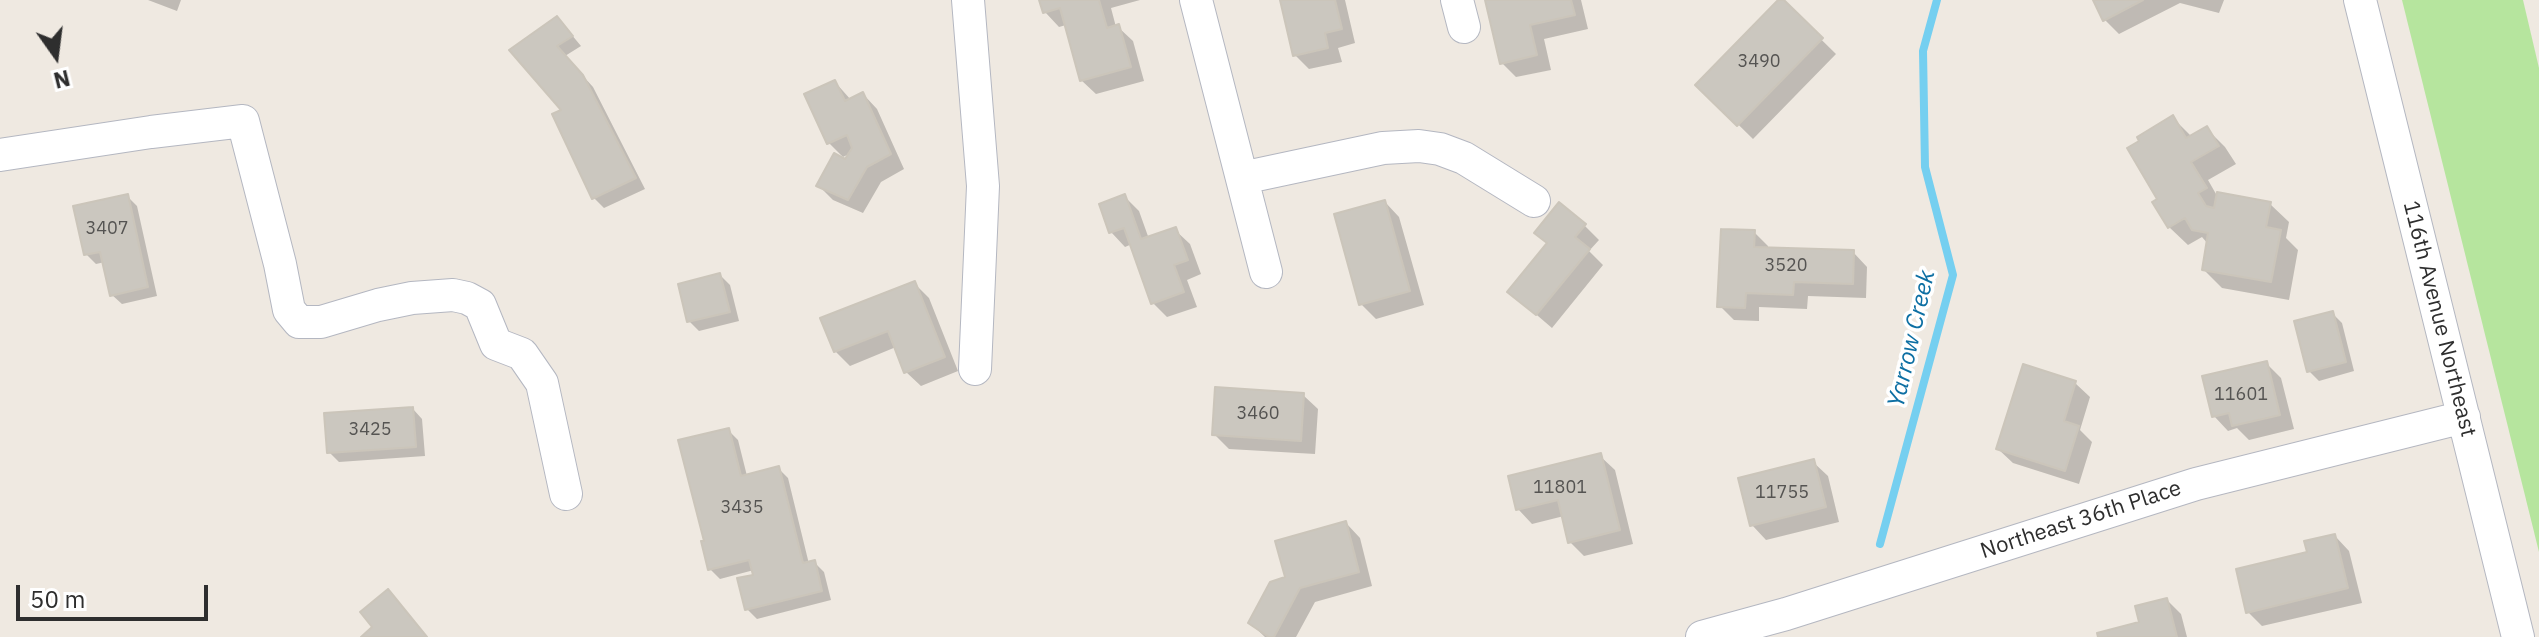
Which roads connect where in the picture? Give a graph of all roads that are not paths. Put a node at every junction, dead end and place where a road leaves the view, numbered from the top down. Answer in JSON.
{"nodes":[{"id":1,"x":968,"y":0,"type":"edge"},
{"id":2,"x":1196,"y":0,"type":"edge"},
{"id":3,"x":2360,"y":0,"type":"edge"},
{"id":4,"x":0,"y":155,"type":"edge"},
{"id":5,"x":1242,"y":178,"type":"junction"},
{"id":6,"x":1534,"y":201,"type":"dead end"},
{"id":7,"x":1266,"y":272,"type":"dead end"},
{"id":8,"x":975,"y":369,"type":"dead end"},
{"id":9,"x":2464,"y":417,"type":"junction"},
{"id":10,"x":566,"y":494,"type":"dead end"},
{"id":11,"x":1702,"y":637,"type":"edge"},
{"id":12,"x":2518,"y":637,"type":"edge"}],
"edges":[{"from":1,"to":8,"type":"street"},
{"from":2,"to":5,"type":"street"},
{"from":3,"to":9,"type":"street","name":"116th Avenue Northeast"},
{"from":4,"to":10,"type":"street"},
{"from":5,"to":6,"type":"street"},
{"from":5,"to":7,"type":"street"},
{"from":9,"to":11,"type":"street","name":"Northeast 36th Place"},
{"from":9,"to":12,"type":"street","name":"116th Avenue Northeast"}]}
